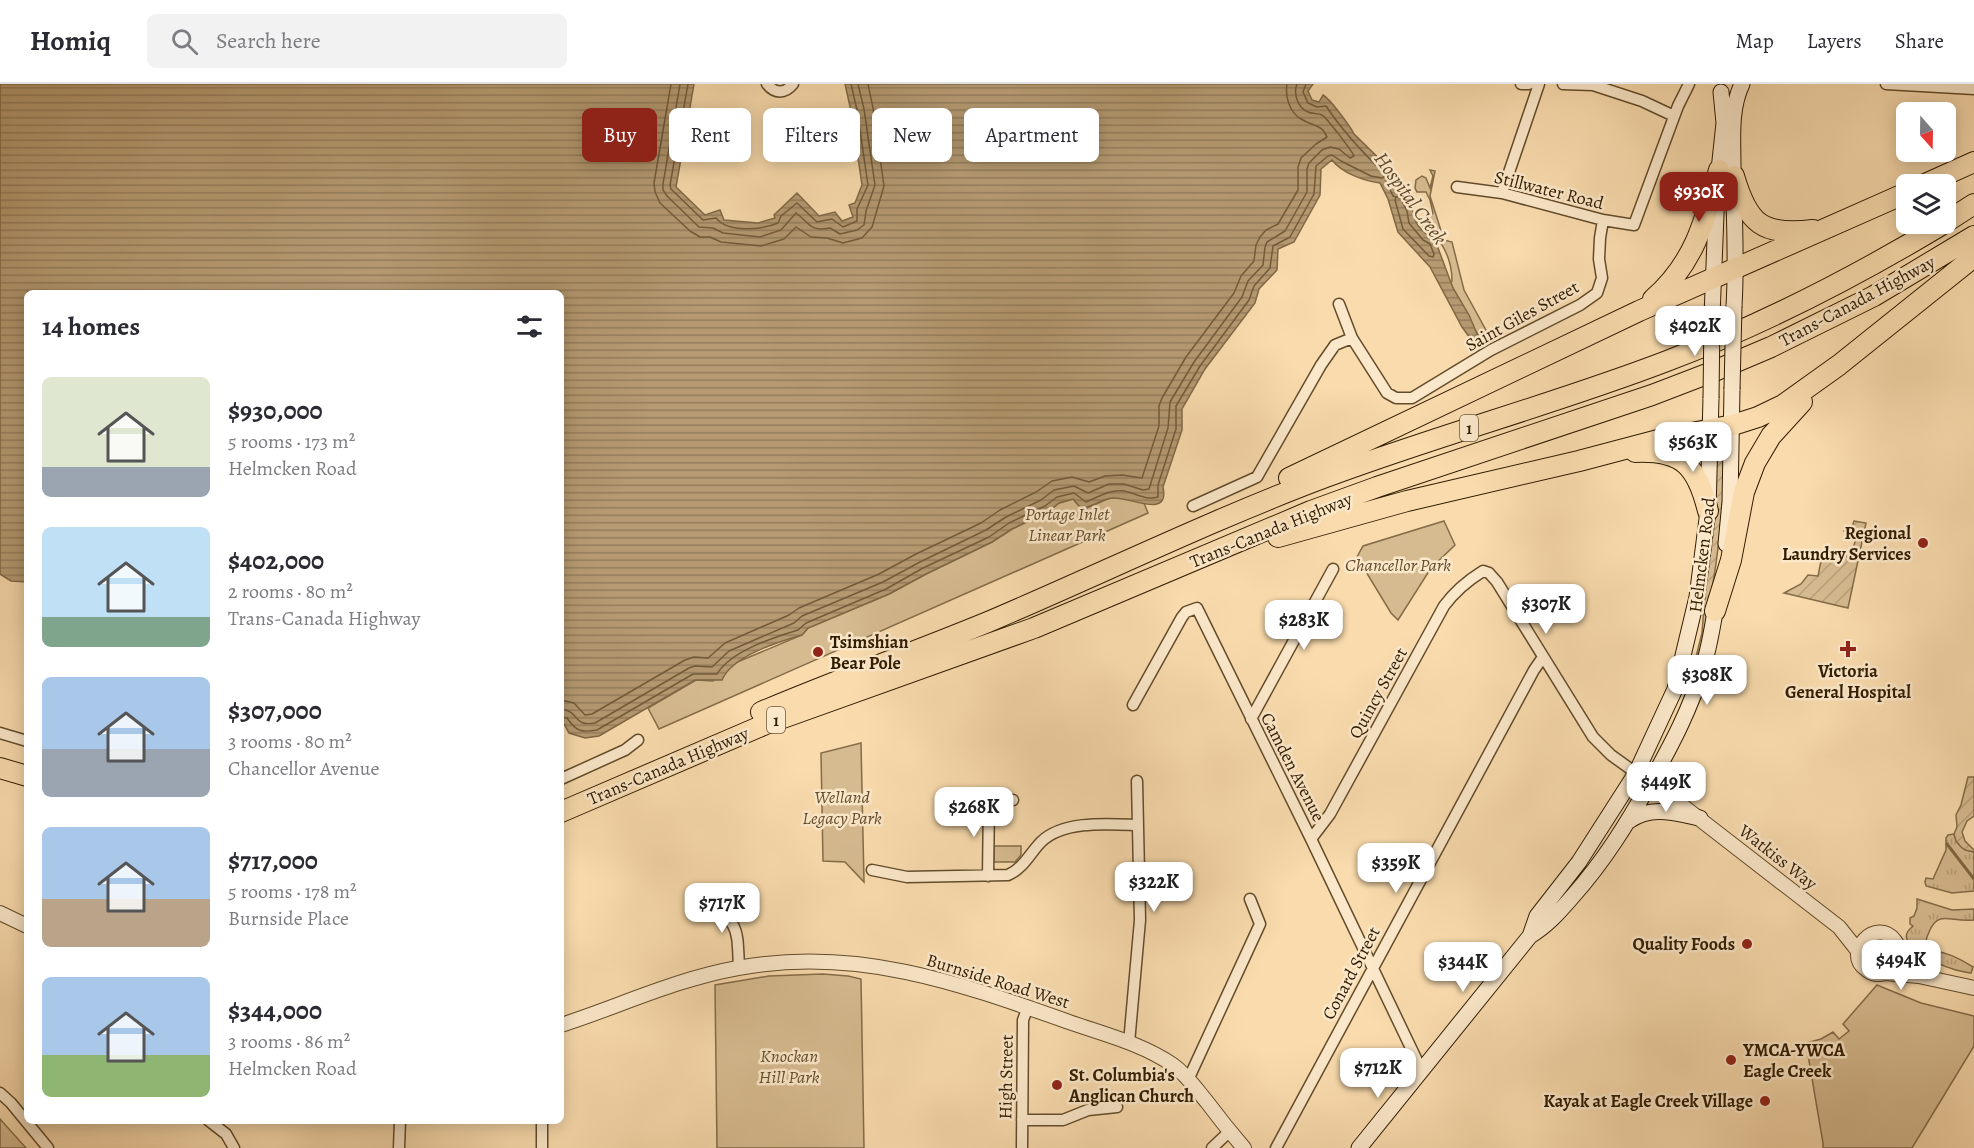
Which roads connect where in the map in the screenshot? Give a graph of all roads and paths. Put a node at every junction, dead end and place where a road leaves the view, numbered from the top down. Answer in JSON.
{"nodes":[{"id":1,"x":767,"y":84,"type":"edge"},
{"id":2,"x":793,"y":84,"type":"edge"},
{"id":3,"x":1521,"y":84,"type":"edge"},
{"id":4,"x":1529,"y":84,"type":"edge"},
{"id":5,"x":1539,"y":84,"type":"edge"},
{"id":6,"x":1563,"y":84,"type":"edge"},
{"id":7,"x":1689,"y":84,"type":"edge"},
{"id":8,"x":1886,"y":84,"type":"edge"},
{"id":9,"x":1741,"y":86,"type":"edge"},
{"id":10,"x":1718,"y":88,"type":"edge"},
{"id":11,"x":1974,"y":89,"type":"edge"},
{"id":12,"x":1674,"y":116,"type":"junction"},
{"id":13,"x":1974,"y":162,"type":"edge"},
{"id":14,"x":1726,"y":173,"type":"junction"},
{"id":15,"x":1947,"y":174,"type":"edge"},
{"id":16,"x":1457,"y":187,"type":"dead end"},
{"id":17,"x":1502,"y":193,"type":"junction"},
{"id":18,"x":1896,"y":198,"type":"edge"},
{"id":19,"x":1974,"y":204,"type":"edge"},
{"id":20,"x":1956,"y":215,"type":"edge"},
{"id":21,"x":1603,"y":220,"type":"junction"},
{"id":22,"x":1828,"y":229,"type":"junction"},
{"id":23,"x":1925,"y":234,"type":"edge"},
{"id":24,"x":1974,"y":236,"type":"edge"},
{"id":25,"x":1974,"y":257,"type":"edge"},
{"id":26,"x":1736,"y":268,"type":"junction"},
{"id":27,"x":1714,"y":278,"type":"junction"},
{"id":28,"x":1339,"y":304,"type":"dead end"},
{"id":29,"x":1640,"y":311,"type":"junction"},
{"id":30,"x":1352,"y":338,"type":"junction"},
{"id":31,"x":1839,"y":366,"type":"junction"},
{"id":32,"x":1732,"y":425,"type":"junction"},
{"id":33,"x":1711,"y":428,"type":"junction"},
{"id":34,"x":1579,"y":461,"type":"junction"},
{"id":35,"x":1193,"y":506,"type":"dead end"},
{"id":36,"x":1708,"y":511,"type":"junction"},
{"id":37,"x":1332,"y":569,"type":"dead end"},
{"id":38,"x":1715,"y":611,"type":"junction"},
{"id":39,"x":1065,"y":616,"type":"junction"},
{"id":40,"x":989,"y":621,"type":"junction"},
{"id":41,"x":1543,"y":657,"type":"junction"},
{"id":42,"x":1133,"y":705,"type":"dead end"},
{"id":43,"x":1251,"y":719,"type":"junction"},
{"id":44,"x":0,"y":734,"type":"edge"},
{"id":45,"x":24,"y":740,"type":"edge"},
{"id":46,"x":638,"y":740,"type":"dead end"},
{"id":47,"x":0,"y":755,"type":"edge"},
{"id":48,"x":24,"y":762,"type":"edge"},
{"id":49,"x":0,"y":768,"type":"edge"},
{"id":50,"x":1636,"y":773,"type":"junction"},
{"id":51,"x":24,"y":775,"type":"edge"},
{"id":52,"x":564,"y":778,"type":"edge"},
{"id":53,"x":1137,"y":781,"type":"dead end"},
{"id":54,"x":1651,"y":783,"type":"junction"},
{"id":55,"x":946,"y":796,"type":"dead end"},
{"id":56,"x":564,"y":798,"type":"edge"},
{"id":57,"x":1013,"y":800,"type":"dead end"},
{"id":58,"x":988,"y":801,"type":"junction"},
{"id":59,"x":564,"y":811,"type":"edge"},
{"id":60,"x":1700,"y":818,"type":"junction"},
{"id":61,"x":1629,"y":821,"type":"junction"},
{"id":62,"x":1137,"y":825,"type":"junction"},
{"id":63,"x":1311,"y":839,"type":"junction"},
{"id":64,"x":872,"y":870,"type":"dead end"},
{"id":65,"x":988,"y":876,"type":"junction"},
{"id":66,"x":1250,"y":899,"type":"dead end"},
{"id":67,"x":703,"y":901,"type":"dead end"},
{"id":68,"x":0,"y":913,"type":"edge"},
{"id":69,"x":24,"y":925,"type":"edge"},
{"id":70,"x":1530,"y":936,"type":"junction"},
{"id":71,"x":1861,"y":944,"type":"junction"},
{"id":72,"x":1900,"y":951,"type":"junction"},
{"id":73,"x":739,"y":968,"type":"junction"},
{"id":74,"x":1372,"y":969,"type":"junction"},
{"id":75,"x":1885,"y":973,"type":"junction"},
{"id":76,"x":1919,"y":976,"type":"junction"},
{"id":77,"x":1974,"y":988,"type":"edge"},
{"id":78,"x":1028,"y":1007,"type":"junction"},
{"id":79,"x":564,"y":1024,"type":"edge"},
{"id":80,"x":1129,"y":1044,"type":"junction"},
{"id":81,"x":1422,"y":1071,"type":"junction"},
{"id":82,"x":1188,"y":1080,"type":"junction"},
{"id":83,"x":0,"y":1093,"type":"edge"},
{"id":84,"x":1117,"y":1107,"type":"dead end"},
{"id":85,"x":24,"y":1118,"type":"edge"},
{"id":86,"x":1022,"y":1120,"type":"junction"},
{"id":87,"x":29,"y":1124,"type":"edge"},
{"id":88,"x":213,"y":1124,"type":"edge"},
{"id":89,"x":400,"y":1124,"type":"edge"},
{"id":90,"x":542,"y":1124,"type":"edge"},
{"id":91,"x":1230,"y":1131,"type":"junction"},
{"id":92,"x":48,"y":1148,"type":"edge"},
{"id":93,"x":234,"y":1148,"type":"edge"},
{"id":94,"x":399,"y":1148,"type":"edge"},
{"id":95,"x":542,"y":1148,"type":"edge"},
{"id":96,"x":1022,"y":1148,"type":"edge"},
{"id":97,"x":1212,"y":1148,"type":"edge"},
{"id":98,"x":1244,"y":1148,"type":"edge"},
{"id":99,"x":1276,"y":1148,"type":"edge"},
{"id":100,"x":1359,"y":1148,"type":"edge"}],
"edges":[{"from":1,"to":2,"type":"street"},
{"from":3,"to":4,"type":"street"},
{"from":5,"to":17,"type":"street"},
{"from":6,"to":12,"type":"street"},
{"from":7,"to":12,"type":"street"},
{"from":8,"to":11,"type":"street"},
{"from":9,"to":10,"type":"main road"},
{"from":9,"to":14,"type":"main road","name":"Helmcken Road"},
{"from":10,"to":14,"type":"main road","name":"Helmcken Road"},
{"from":12,"to":21,"type":"street","name":"Stillwater Road"},
{"from":13,"to":15,"type":"highway"},
{"from":14,"to":22,"type":"highway"},
{"from":14,"to":26,"type":"main road","name":"Helmcken Road"},
{"from":14,"to":27,"type":"main road","name":"Helmcken Road"},
{"from":14,"to":29,"type":"highway"},
{"from":16,"to":17,"type":"street","name":"Stillwater Road"},
{"from":17,"to":21,"type":"street","name":"Stillwater Road"},
{"from":18,"to":22,"type":"highway"},
{"from":19,"to":20,"type":"highway","name":"Trans-Canada Highway","number":"1"},
{"from":21,"to":30,"type":"street","name":"Saint Giles Street"},
{"from":22,"to":26,"type":"highway"},
{"from":23,"to":40,"type":"highway","name":"Trans-Canada Highway","number":"1"},
{"from":24,"to":39,"type":"highway","name":"Trans-Canada Highway","number":"1"},
{"from":25,"to":31,"type":"highway"},
{"from":26,"to":27,"type":"highway"},
{"from":26,"to":32,"type":"main road","name":"Helmcken Road","bridge":true},
{"from":27,"to":29,"type":"highway"},
{"from":27,"to":33,"type":"main road","name":"Helmcken Road","bridge":true},
{"from":28,"to":30,"type":"street"},
{"from":29,"to":40,"type":"highway"},
{"from":30,"to":35,"type":"street"},
{"from":31,"to":32,"type":"highway"},
{"from":31,"to":38,"type":"highway"},
{"from":32,"to":33,"type":"highway"},
{"from":32,"to":38,"type":"main road","name":"Helmcken Road"},
{"from":33,"to":34,"type":"highway"},
{"from":33,"to":36,"type":"main road","name":"Helmcken Road"},
{"from":34,"to":36,"type":"highway"},
{"from":34,"to":39,"type":"highway"},
{"from":36,"to":50,"type":"main road","name":"Helmcken Road"},
{"from":37,"to":43,"type":"street"},
{"from":38,"to":54,"type":"main road","name":"Helmcken Road"},
{"from":39,"to":59,"type":"highway","name":"Trans-Canada Highway","number":"1"},
{"from":40,"to":56,"type":"highway","name":"Trans-Canada Highway","number":"1"},
{"from":41,"to":50,"type":"street"},
{"from":41,"to":63,"type":"street","name":"Quincy Street"},
{"from":41,"to":74,"type":"street","name":"Conard Street"},
{"from":42,"to":43,"type":"street","name":"Camden Avenue"},
{"from":43,"to":63,"type":"street","name":"Camden Avenue"},
{"from":44,"to":45,"type":"street"},
{"from":46,"to":52,"type":"street"},
{"from":47,"to":48,"type":"highway"},
{"from":49,"to":51,"type":"highway"},
{"from":50,"to":54,"type":"street","name":"Watkiss Way"},
{"from":50,"to":70,"type":"main road","name":"Helmcken Road"},
{"from":53,"to":62,"type":"street"},
{"from":54,"to":60,"type":"street","name":"Watkiss Way"},
{"from":54,"to":61,"type":"main road","name":"Helmcken Road"},
{"from":55,"to":58,"type":"street"},
{"from":57,"to":58,"type":"street"},
{"from":58,"to":65,"type":"street"},
{"from":60,"to":61,"type":"main road"},
{"from":60,"to":71,"type":"street","name":"Watkiss Way"},
{"from":61,"to":70,"type":"main road","name":"Helmcken Road"},
{"from":62,"to":65,"type":"street"},
{"from":62,"to":80,"type":"street"},
{"from":63,"to":74,"type":"street","name":"Camden Avenue"},
{"from":64,"to":65,"type":"street"},
{"from":66,"to":82,"type":"street"},
{"from":67,"to":73,"type":"street"},
{"from":68,"to":69,"type":"street"},
{"from":70,"to":81,"type":"main road","name":"Helmcken Road"},
{"from":71,"to":72,"type":"street"},
{"from":71,"to":75,"type":"street"},
{"from":72,"to":75,"type":"street"},
{"from":72,"to":76,"type":"street"},
{"from":73,"to":78,"type":"street","name":"Burnside Road West"},
{"from":73,"to":79,"type":"street","name":"Burnside Road West"},
{"from":74,"to":81,"type":"street","name":"Camden Avenue"},
{"from":74,"to":99,"type":"street","name":"Conard Street"},
{"from":75,"to":76,"type":"street"},
{"from":76,"to":77,"type":"street"},
{"from":78,"to":80,"type":"street","name":"Burnside Road West"},
{"from":78,"to":86,"type":"street","name":"High Street"},
{"from":80,"to":82,"type":"street","name":"Burnside Road West"},
{"from":81,"to":100,"type":"main road","name":"Helmcken Road"},
{"from":82,"to":91,"type":"street","name":"Burnside Road West"},
{"from":83,"to":85,"type":"street"},
{"from":84,"to":86,"type":"street"},
{"from":86,"to":96,"type":"street","name":"High Street"},
{"from":87,"to":92,"type":"street"},
{"from":88,"to":93,"type":"street"},
{"from":89,"to":94,"type":"street"},
{"from":90,"to":95,"type":"street"},
{"from":91,"to":97,"type":"street"},
{"from":91,"to":98,"type":"street","name":"Burnside Road West"}]}
